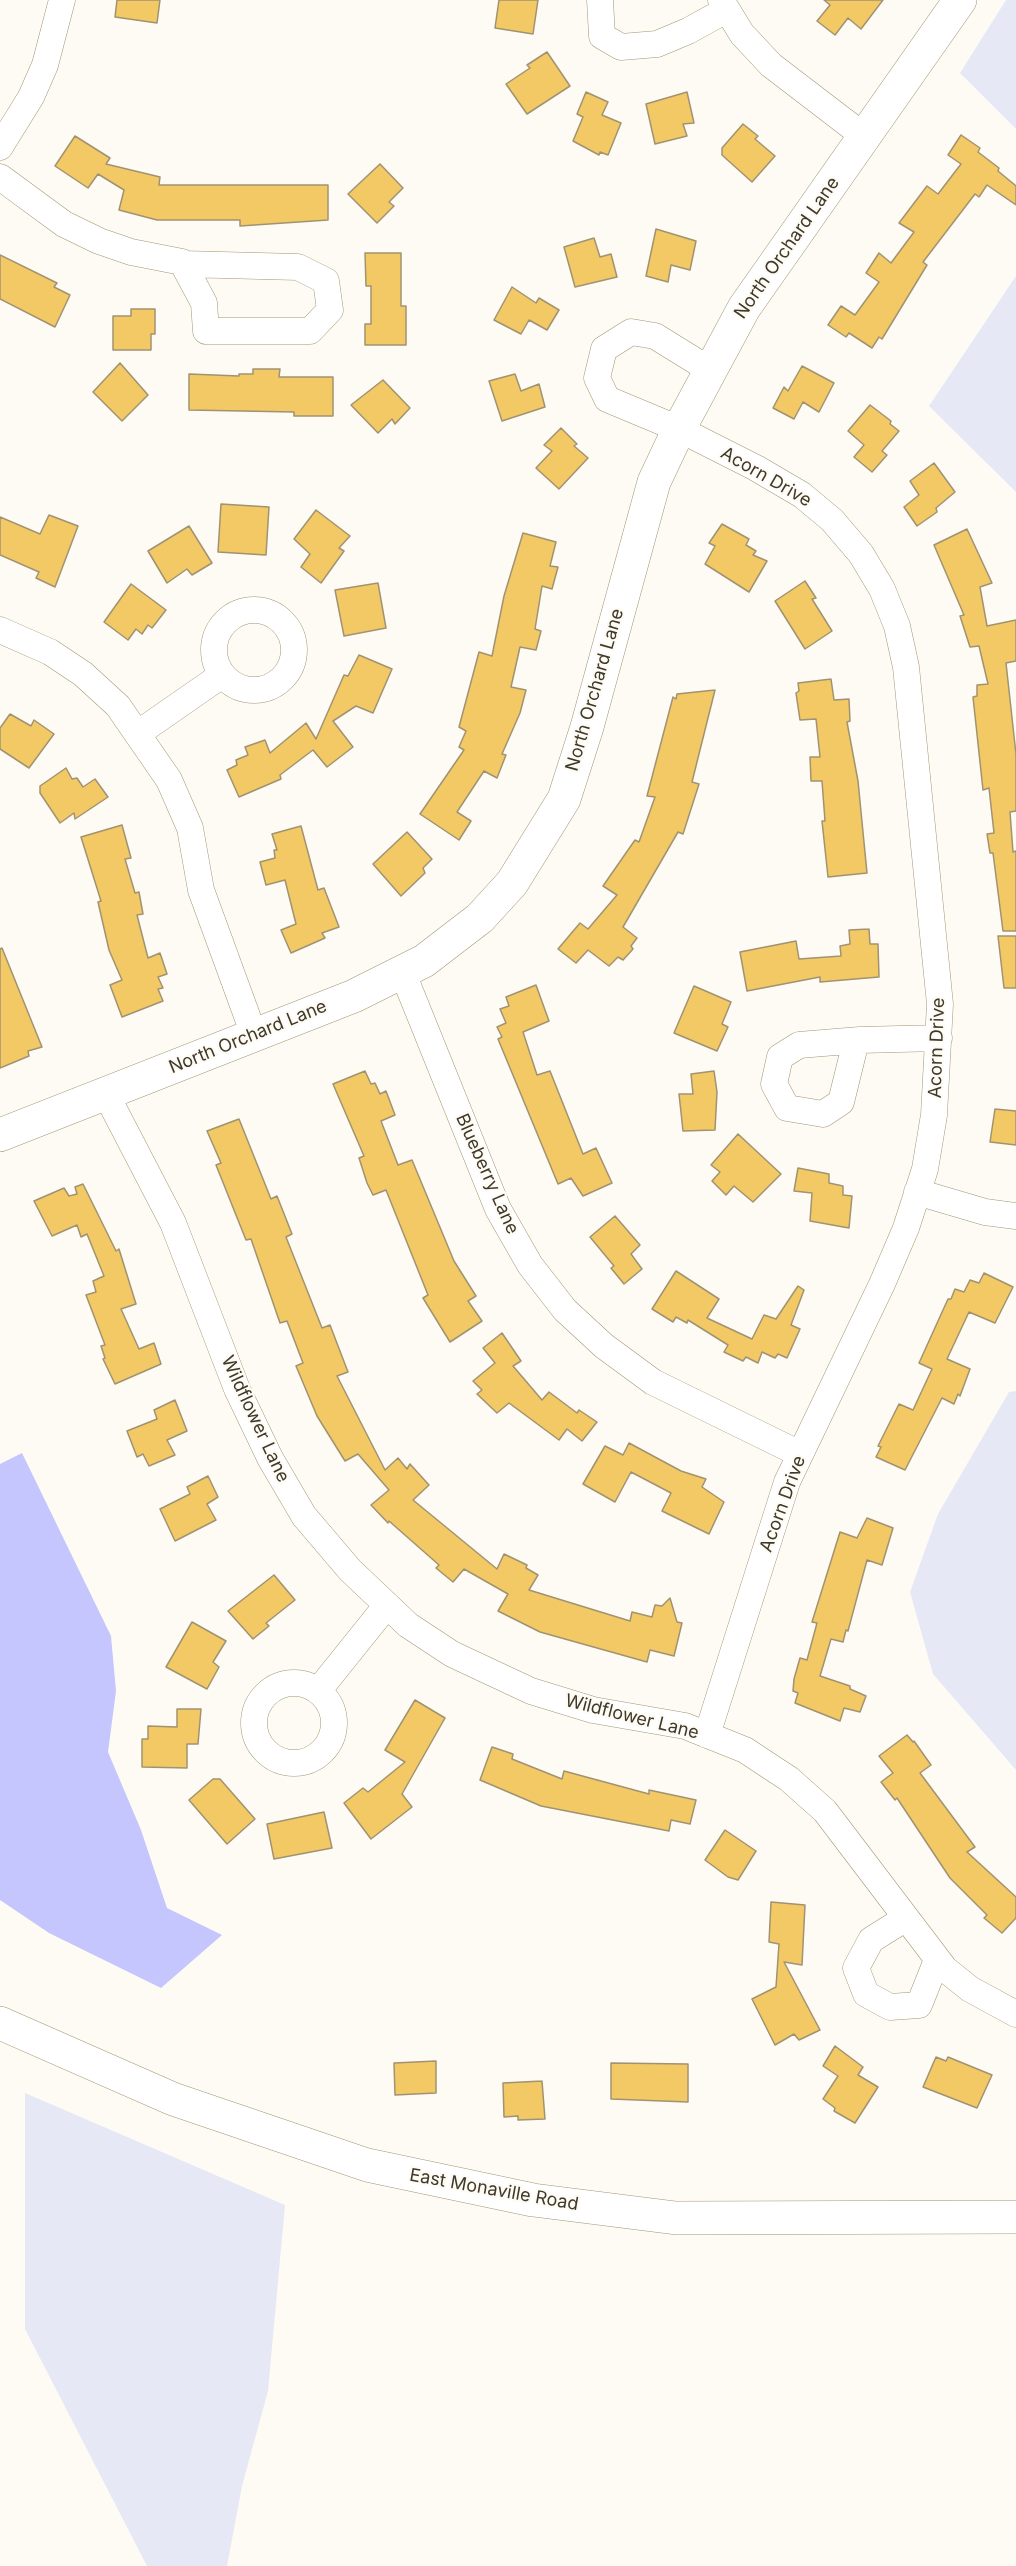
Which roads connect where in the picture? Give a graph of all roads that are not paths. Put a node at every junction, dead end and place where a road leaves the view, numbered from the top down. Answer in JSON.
{"nodes":[{"id":1,"x":62,"y":0,"type":"edge"},
{"id":2,"x":600,"y":0,"type":"edge"},
{"id":3,"x":960,"y":0,"type":"edge"},
{"id":4,"x":724,"y":5,"type":"edge"},
{"id":5,"x":865,"y":137,"type":"junction"},
{"id":6,"x":0,"y":147,"type":"edge"},
{"id":7,"x":0,"y":177,"type":"edge"},
{"id":8,"x":183,"y":264,"type":"junction"},
{"id":9,"x":710,"y":370,"type":"junction"},
{"id":10,"x":679,"y":429,"type":"junction"},
{"id":11,"x":0,"y":630,"type":"edge"},
{"id":12,"x":222,"y":675,"type":"dead end"},
{"id":13,"x":137,"y":734,"type":"junction"},
{"id":14,"x":402,"y":971,"type":"junction"},
{"id":15,"x":254,"y":1035,"type":"junction"},
{"id":16,"x":939,"y":1038,"type":"junction"},
{"id":17,"x":856,"y":1041,"type":"dead end"},
{"id":18,"x":106,"y":1094,"type":"junction"},
{"id":19,"x":0,"y":1136,"type":"edge"},
{"id":20,"x":917,"y":1192,"type":"junction"},
{"id":21,"x":1016,"y":1216,"type":"edge"},
{"id":22,"x":800,"y":1454,"type":"junction"},
{"id":23,"x":387,"y":1605,"type":"junction"},
{"id":24,"x":318,"y":1691,"type":"dead end"},
{"id":25,"x":707,"y":1735,"type":"junction"},
{"id":26,"x":906,"y":1918,"type":"junction"},
{"id":27,"x":937,"y":1960,"type":"junction"},
{"id":28,"x":1016,"y":2014,"type":"edge"},
{"id":29,"x":0,"y":2023,"type":"edge"},
{"id":30,"x":1016,"y":2217,"type":"edge"}],
"edges":[{"from":1,"to":6,"type":"street"},
{"from":2,"to":4,"type":"street"},
{"from":3,"to":5,"type":"street","name":"North Orchard Lane"},
{"from":4,"to":5,"type":"street"},
{"from":5,"to":9,"type":"street","name":"North Orchard Lane"},
{"from":7,"to":8,"type":"street"},
{"from":8,"to":8,"type":"street"},
{"from":9,"to":10,"type":"street","name":"North Orchard Lane"},
{"from":9,"to":10,"type":"street","name":"Acorn Drive"},
{"from":10,"to":14,"type":"street","name":"North Orchard Lane"},
{"from":10,"to":16,"type":"street","name":"Acorn Drive"},
{"from":11,"to":13,"type":"street"},
{"from":12,"to":13,"type":"street"},
{"from":13,"to":15,"type":"street"},
{"from":14,"to":15,"type":"street","name":"North Orchard Lane"},
{"from":14,"to":22,"type":"street","name":"Blueberry Lane"},
{"from":15,"to":18,"type":"street","name":"North Orchard Lane"},
{"from":16,"to":17,"type":"street"},
{"from":16,"to":20,"type":"street","name":"Acorn Drive"},
{"from":18,"to":19,"type":"street","name":"North Orchard Lane"},
{"from":18,"to":23,"type":"street","name":"Wildflower Lane"},
{"from":20,"to":21,"type":"street"},
{"from":20,"to":22,"type":"street","name":"Acorn Drive"},
{"from":22,"to":25,"type":"street","name":"Acorn Drive"},
{"from":23,"to":24,"type":"street"},
{"from":23,"to":25,"type":"street","name":"Wildflower Lane"},
{"from":25,"to":26,"type":"street","name":"Wildflower Lane"},
{"from":26,"to":27,"type":"street","name":"Wildflower Lane"},
{"from":26,"to":27,"type":"street"},
{"from":27,"to":28,"type":"street","name":"Wildflower Lane"},
{"from":29,"to":30,"type":"street","name":"East Monaville Road"}]}
